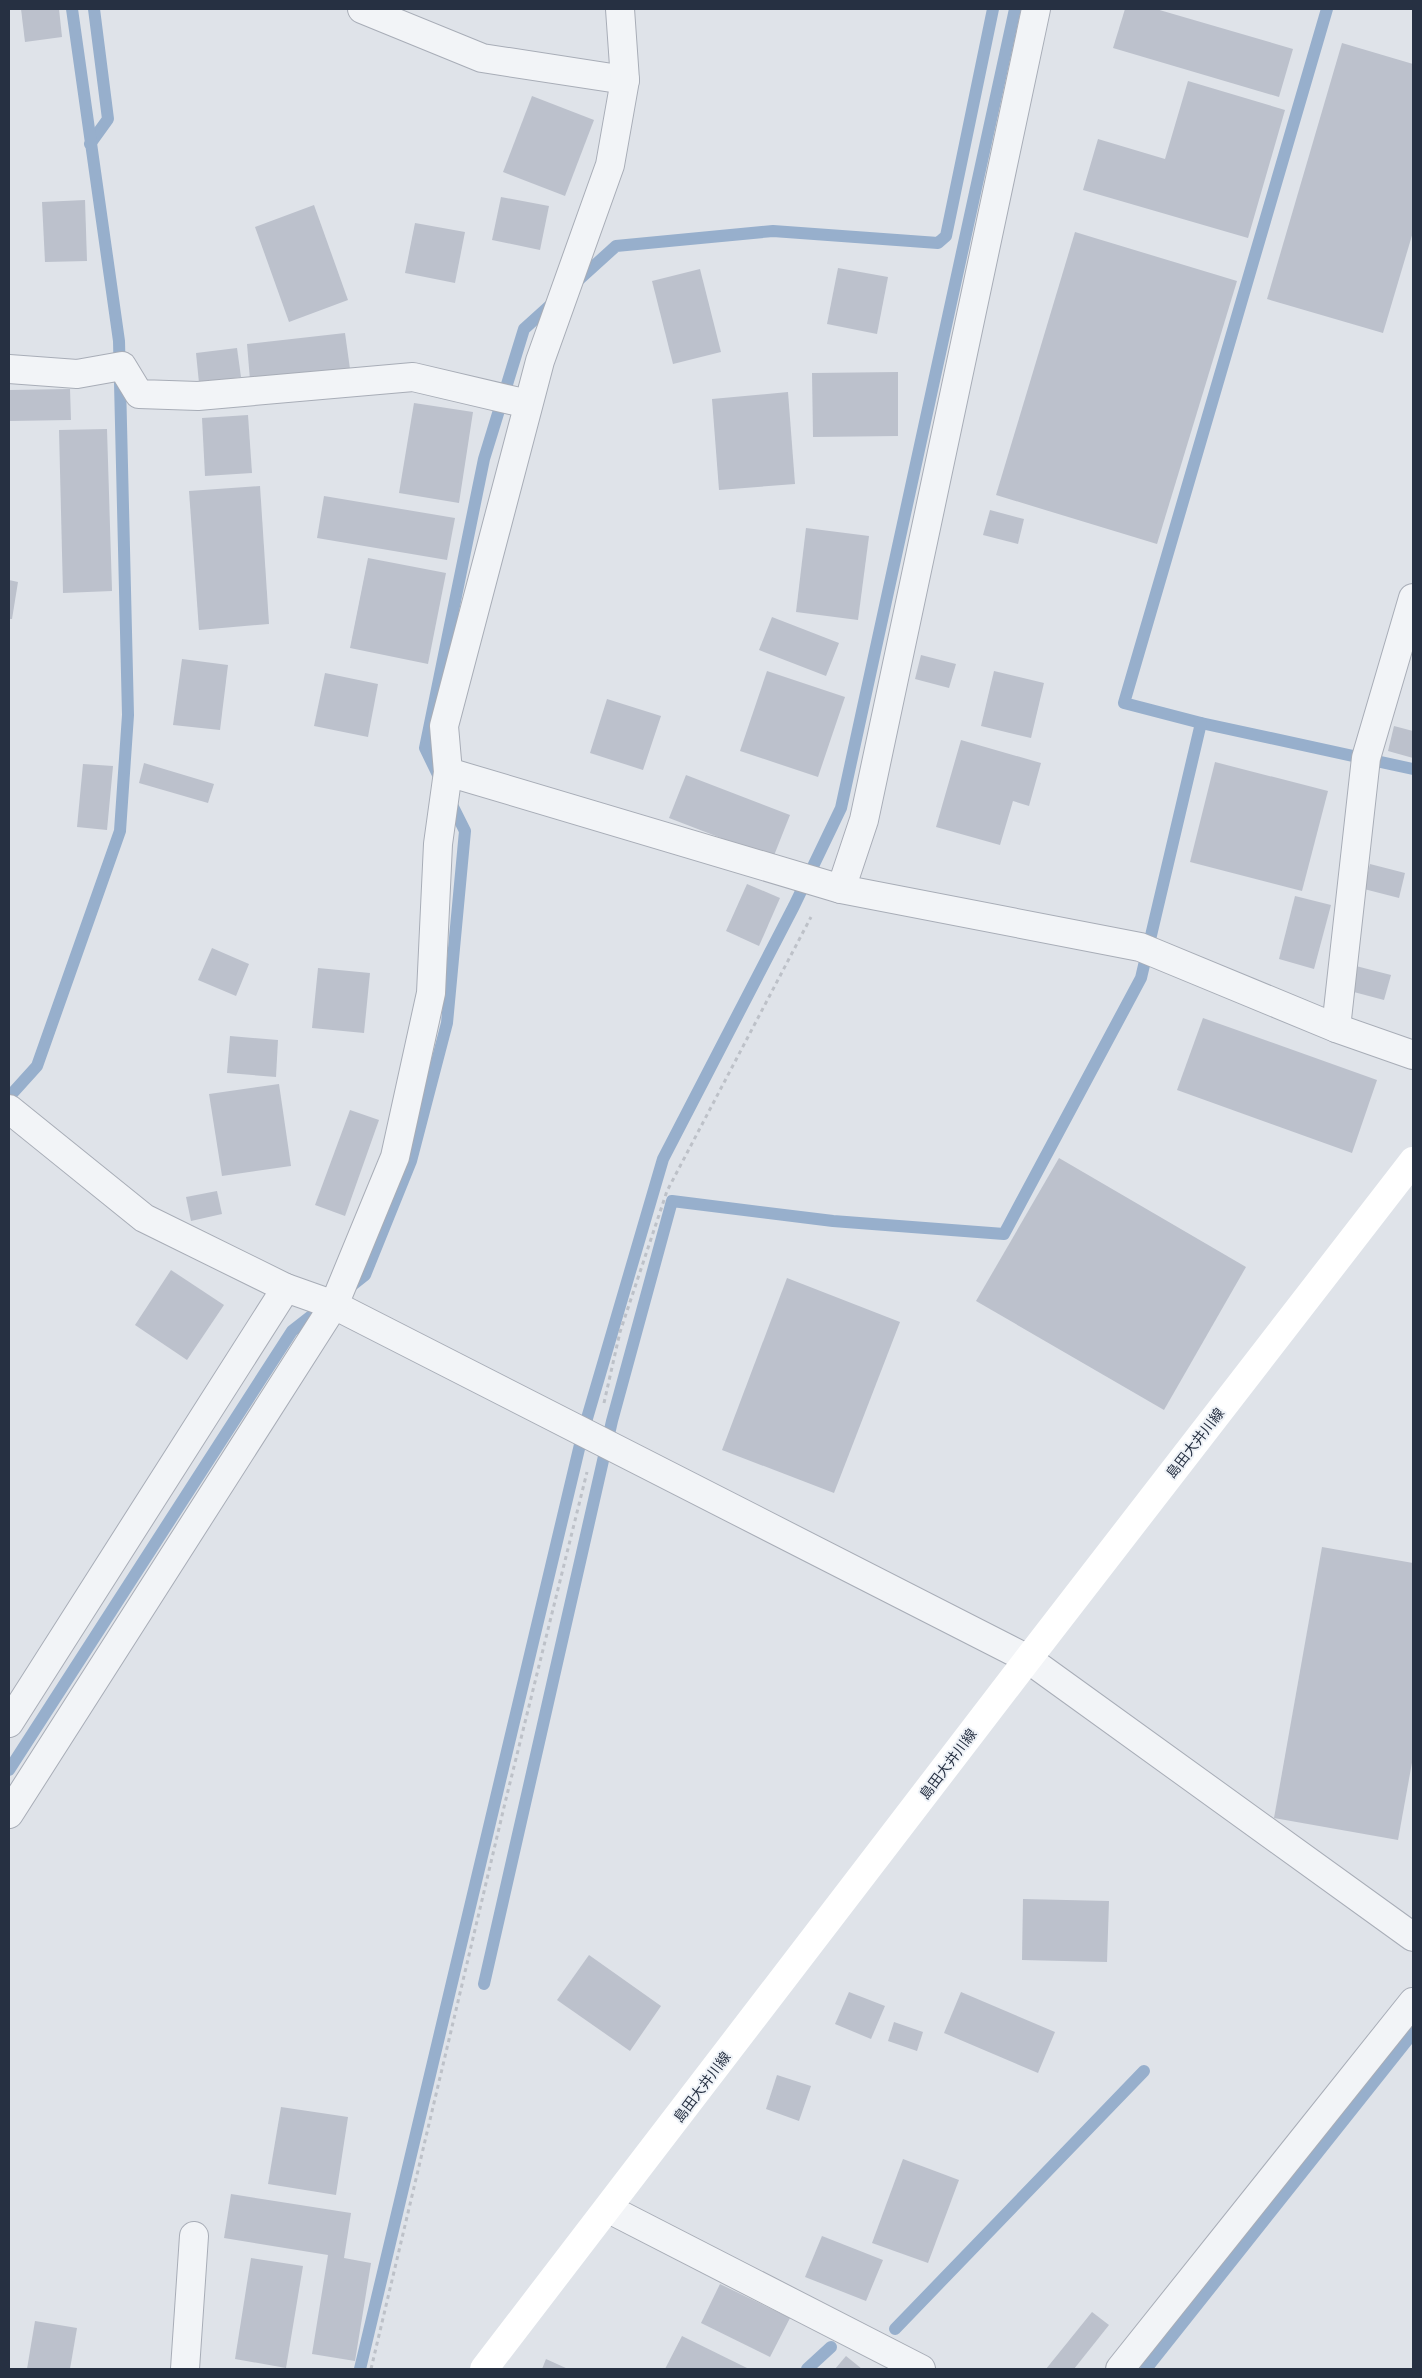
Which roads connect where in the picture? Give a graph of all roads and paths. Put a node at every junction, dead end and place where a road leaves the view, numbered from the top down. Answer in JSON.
{"nodes":[{"id":1,"x":362,"y":9,"type":"edge"},
{"id":2,"x":620,"y":9,"type":"edge"},
{"id":3,"x":1036,"y":9,"type":"edge"},
{"id":4,"x":625,"y":80,"type":"junction"},
{"id":5,"x":9,"y":369,"type":"edge"},
{"id":6,"x":528,"y":404,"type":"junction"},
{"id":7,"x":1413,"y":598,"type":"edge"},
{"id":8,"x":448,"y":772,"type":"junction"},
{"id":9,"x":834,"y":887,"type":"junction"},
{"id":10,"x":1336,"y":1028,"type":"junction"},
{"id":11,"x":1413,"y":1055,"type":"edge"},
{"id":12,"x":9,"y":1110,"type":"edge"},
{"id":13,"x":1413,"y":1161,"type":"edge"},
{"id":14,"x":286,"y":1288,"type":"junction"},
{"id":15,"x":334,"y":1305,"type":"junction"},
{"id":16,"x":596,"y":1438,"type":"junction"},
{"id":17,"x":1028,"y":1659,"type":"junction"},
{"id":18,"x":9,"y":1723,"type":"edge"},
{"id":19,"x":9,"y":1814,"type":"edge"},
{"id":20,"x":1413,"y":1937,"type":"edge"},
{"id":21,"x":1413,"y":2002,"type":"edge"},
{"id":22,"x":609,"y":2209,"type":"junction"},
{"id":23,"x":194,"y":2236,"type":"dead end"},
{"id":24,"x":185,"y":2369,"type":"edge"},
{"id":25,"x":372,"y":2369,"type":"edge"},
{"id":26,"x":484,"y":2369,"type":"edge"},
{"id":27,"x":921,"y":2369,"type":"edge"},
{"id":28,"x":1120,"y":2369,"type":"edge"}],
"edges":[{"from":1,"to":4,"type":"street"},
{"from":2,"to":4,"type":"street"},
{"from":3,"to":9,"type":"street"},
{"from":4,"to":6,"type":"street"},
{"from":5,"to":6,"type":"street"},
{"from":6,"to":8,"type":"street"},
{"from":7,"to":10,"type":"street"},
{"from":8,"to":9,"type":"street"},
{"from":8,"to":15,"type":"street"},
{"from":9,"to":10,"type":"street"},
{"from":9,"to":16,"type":"path"},
{"from":10,"to":11,"type":"street"},
{"from":12,"to":14,"type":"street"},
{"from":13,"to":17,"type":"main road","name":"島田大井川線"},
{"from":14,"to":15,"type":"street"},
{"from":14,"to":18,"type":"street"},
{"from":15,"to":16,"type":"street"},
{"from":15,"to":19,"type":"street"},
{"from":16,"to":17,"type":"street"},
{"from":16,"to":25,"type":"path"},
{"from":17,"to":20,"type":"street"},
{"from":17,"to":22,"type":"main road","name":"島田大井川線"},
{"from":21,"to":28,"type":"street"},
{"from":22,"to":26,"type":"main road","name":"島田大井川線"},
{"from":22,"to":27,"type":"street"},
{"from":23,"to":24,"type":"street"}]}
